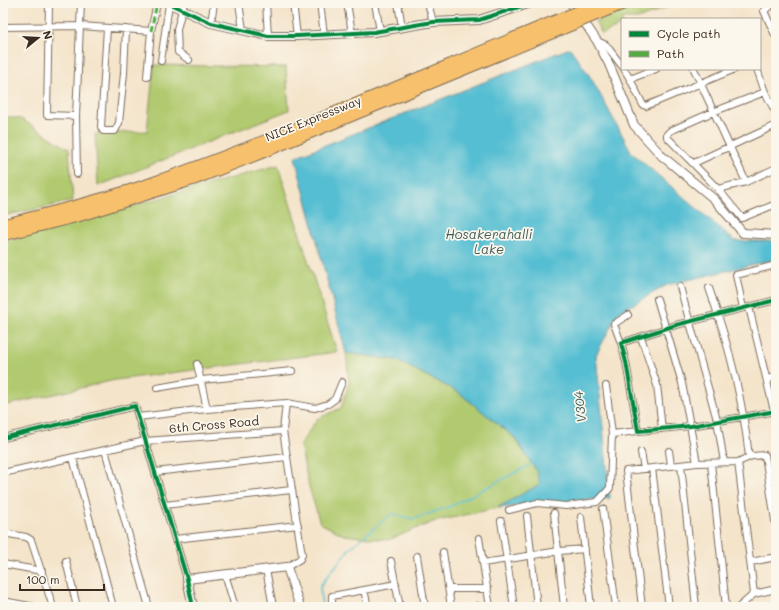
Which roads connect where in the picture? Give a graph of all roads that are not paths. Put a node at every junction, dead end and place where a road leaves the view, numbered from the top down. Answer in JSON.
{"nodes":[{"id":1,"x":49,"y":3,"type":"edge"},
{"id":2,"x":81,"y":3,"type":"edge"},
{"id":3,"x":157,"y":3,"type":"edge"},
{"id":4,"x":169,"y":3,"type":"edge"},
{"id":5,"x":214,"y":3,"type":"edge"},
{"id":6,"x":240,"y":3,"type":"edge"},
{"id":7,"x":266,"y":3,"type":"edge"},
{"id":8,"x":294,"y":3,"type":"edge"},
{"id":9,"x":320,"y":3,"type":"edge"},
{"id":10,"x":347,"y":3,"type":"edge"},
{"id":11,"x":375,"y":3,"type":"edge"},
{"id":12,"x":398,"y":3,"type":"edge"},
{"id":13,"x":428,"y":3,"type":"edge"},
{"id":14,"x":530,"y":3,"type":"edge"},
{"id":15,"x":571,"y":3,"type":"edge"},
{"id":16,"x":625,"y":3,"type":"edge"},
{"id":17,"x":774,"y":3,"type":"edge"},
{"id":18,"x":184,"y":6,"type":"edge"},
{"id":19,"x":598,"y":7,"type":"edge"},
{"id":20,"x":573,"y":19,"type":"junction"},
{"id":21,"x":433,"y":22,"type":"junction"},
{"id":22,"x":211,"y":23,"type":"junction"},
{"id":23,"x":81,"y":26,"type":"junction"},
{"id":24,"x":3,"y":27,"type":"edge"},
{"id":25,"x":48,"y":27,"type":"junction"},
{"id":26,"x":402,"y":27,"type":"junction"},
{"id":27,"x":107,"y":28,"type":"junction"},
{"id":28,"x":126,"y":29,"type":"junction"},
{"id":29,"x":243,"y":30,"type":"junction"},
{"id":30,"x":151,"y":31,"type":"junction"},
{"id":31,"x":380,"y":31,"type":"junction"},
{"id":32,"x":352,"y":33,"type":"junction"},
{"id":33,"x":324,"y":35,"type":"junction"},
{"id":34,"x":268,"y":36,"type":"junction"},
{"id":35,"x":297,"y":36,"type":"junction"},
{"id":36,"x":776,"y":37,"type":"edge"},
{"id":37,"x":597,"y":41,"type":"junction"},
{"id":38,"x":620,"y":59,"type":"edge"},
{"id":39,"x":189,"y":60,"type":"dead end"},
{"id":40,"x":161,"y":61,"type":"dead end"},
{"id":41,"x":625,"y":70,"type":"edge"},
{"id":42,"x":653,"y":70,"type":"edge"},
{"id":43,"x":694,"y":70,"type":"edge"},
{"id":44,"x":732,"y":70,"type":"edge"},
{"id":45,"x":757,"y":70,"type":"edge"},
{"id":46,"x":146,"y":76,"type":"dead end"},
{"id":47,"x":630,"y":79,"type":"junction"},
{"id":48,"x":700,"y":83,"type":"junction"},
{"id":49,"x":765,"y":92,"type":"junction"},
{"id":50,"x":713,"y":112,"type":"junction"},
{"id":51,"x":776,"y":113,"type":"edge"},
{"id":52,"x":76,"y":116,"type":"junction"},
{"id":53,"x":776,"y":125,"type":"edge"},
{"id":54,"x":728,"y":147,"type":"junction"},
{"id":55,"x":694,"y":163,"type":"junction"},
{"id":56,"x":776,"y":168,"type":"edge"},
{"id":57,"x":77,"y":174,"type":"dead end"},
{"id":58,"x":746,"y":182,"type":"junction"},
{"id":59,"x":718,"y":189,"type":"junction"},
{"id":60,"x":776,"y":204,"type":"edge"},
{"id":61,"x":3,"y":225,"type":"edge"},
{"id":62,"x":3,"y":235,"type":"edge"},
{"id":63,"x":776,"y":235,"type":"edge"},
{"id":64,"x":776,"y":265,"type":"edge"},
{"id":65,"x":680,"y":287,"type":"dead end"},
{"id":66,"x":709,"y":288,"type":"dead end"},
{"id":67,"x":657,"y":300,"type":"dead end"},
{"id":68,"x":776,"y":300,"type":"edge"},
{"id":69,"x":746,"y":308,"type":"junction"},
{"id":70,"x":628,"y":315,"type":"dead end"},
{"id":71,"x":719,"y":315,"type":"junction"},
{"id":72,"x":690,"y":322,"type":"junction"},
{"id":73,"x":665,"y":330,"type":"junction"},
{"id":74,"x":641,"y":337,"type":"junction"},
{"id":75,"x":621,"y":343,"type":"junction"},
{"id":76,"x":197,"y":364,"type":"dead end"},
{"id":77,"x":292,"y":371,"type":"dead end"},
{"id":78,"x":776,"y":377,"type":"edge"},
{"id":79,"x":767,"y":379,"type":"junction"},
{"id":80,"x":202,"y":380,"type":"junction"},
{"id":81,"x":342,"y":382,"type":"dead end"},
{"id":82,"x":606,"y":386,"type":"dead end"},
{"id":83,"x":157,"y":388,"type":"dead end"},
{"id":84,"x":286,"y":403,"type":"junction"},
{"id":85,"x":207,"y":409,"type":"junction"},
{"id":86,"x":775,"y":411,"type":"edge"},
{"id":87,"x":745,"y":416,"type":"junction"},
{"id":88,"x":138,"y":417,"type":"junction"},
{"id":89,"x":776,"y":419,"type":"edge"},
{"id":90,"x":717,"y":420,"type":"junction"},
{"id":91,"x":691,"y":426,"type":"junction"},
{"id":92,"x":662,"y":429,"type":"junction"},
{"id":93,"x":283,"y":431,"type":"junction"},
{"id":94,"x":638,"y":431,"type":"junction"},
{"id":95,"x":612,"y":434,"type":"junction"},
{"id":96,"x":3,"y":438,"type":"edge"},
{"id":97,"x":145,"y":441,"type":"junction"},
{"id":98,"x":105,"y":450,"type":"junction"},
{"id":99,"x":669,"y":451,"type":"dead end"},
{"id":100,"x":641,"y":452,"type":"dead end"},
{"id":101,"x":287,"y":457,"type":"junction"},
{"id":102,"x":749,"y":457,"type":"junction"},
{"id":103,"x":73,"y":458,"type":"junction"},
{"id":104,"x":724,"y":462,"type":"junction"},
{"id":105,"x":738,"y":462,"type":"junction"},
{"id":106,"x":697,"y":463,"type":"junction"},
{"id":107,"x":711,"y":463,"type":"junction"},
{"id":108,"x":671,"y":465,"type":"junction"},
{"id":109,"x":681,"y":465,"type":"junction"},
{"id":110,"x":652,"y":468,"type":"junction"},
{"id":111,"x":644,"y":469,"type":"junction"},
{"id":112,"x":155,"y":472,"type":"junction"},
{"id":113,"x":3,"y":473,"type":"edge"},
{"id":114,"x":292,"y":490,"type":"junction"},
{"id":115,"x":165,"y":505,"type":"junction"},
{"id":116,"x":603,"y":509,"type":"dead end"},
{"id":117,"x":509,"y":510,"type":"dead end"},
{"id":118,"x":554,"y":513,"type":"dead end"},
{"id":119,"x":526,"y":516,"type":"dead end"},
{"id":120,"x":581,"y":516,"type":"dead end"},
{"id":121,"x":501,"y":521,"type":"dead end"},
{"id":122,"x":298,"y":525,"type":"junction"},
{"id":123,"x":776,"y":527,"type":"edge"},
{"id":124,"x":3,"y":533,"type":"edge"},
{"id":125,"x":479,"y":538,"type":"dead end"},
{"id":126,"x":175,"y":539,"type":"junction"},
{"id":127,"x":585,"y":549,"type":"junction"},
{"id":128,"x":559,"y":551,"type":"junction"},
{"id":129,"x":443,"y":552,"type":"dead end"},
{"id":130,"x":532,"y":555,"type":"junction"},
{"id":131,"x":417,"y":556,"type":"dead end"},
{"id":132,"x":776,"y":557,"type":"edge"},
{"id":133,"x":506,"y":559,"type":"junction"},
{"id":134,"x":66,"y":561,"type":"dead end"},
{"id":135,"x":392,"y":561,"type":"dead end"},
{"id":136,"x":751,"y":562,"type":"junction"},
{"id":137,"x":483,"y":563,"type":"junction"},
{"id":138,"x":3,"y":564,"type":"edge"},
{"id":139,"x":287,"y":567,"type":"junction"},
{"id":140,"x":266,"y":569,"type":"junction"},
{"id":141,"x":42,"y":571,"type":"junction"},
{"id":142,"x":226,"y":574,"type":"junction"},
{"id":143,"x":187,"y":579,"type":"junction"},
{"id":144,"x":396,"y":584,"type":"junction"},
{"id":145,"x":449,"y":589,"type":"junction"},
{"id":146,"x":776,"y":589,"type":"edge"},
{"id":147,"x":364,"y":590,"type":"junction"},
{"id":148,"x":488,"y":590,"type":"junction"},
{"id":149,"x":754,"y":594,"type":"junction"},
{"id":150,"x":3,"y":602,"type":"edge"},
{"id":151,"x":35,"y":607,"type":"edge"},
{"id":152,"x":53,"y":607,"type":"edge"},
{"id":153,"x":77,"y":607,"type":"edge"},
{"id":154,"x":112,"y":607,"type":"edge"},
{"id":155,"x":149,"y":607,"type":"edge"},
{"id":156,"x":193,"y":607,"type":"edge"},
{"id":157,"x":235,"y":607,"type":"edge"},
{"id":158,"x":273,"y":607,"type":"edge"},
{"id":159,"x":300,"y":607,"type":"edge"},
{"id":160,"x":332,"y":607,"type":"edge"},
{"id":161,"x":368,"y":607,"type":"edge"},
{"id":162,"x":400,"y":607,"type":"edge"},
{"id":163,"x":425,"y":607,"type":"edge"},
{"id":164,"x":451,"y":607,"type":"edge"},
{"id":165,"x":490,"y":607,"type":"edge"},
{"id":166,"x":514,"y":607,"type":"edge"},
{"id":167,"x":537,"y":607,"type":"edge"},
{"id":168,"x":564,"y":607,"type":"edge"},
{"id":169,"x":591,"y":607,"type":"edge"},
{"id":170,"x":616,"y":607,"type":"edge"},
{"id":171,"x":642,"y":607,"type":"edge"},
{"id":172,"x":669,"y":607,"type":"edge"},
{"id":173,"x":696,"y":607,"type":"edge"},
{"id":174,"x":726,"y":607,"type":"edge"},
{"id":175,"x":739,"y":607,"type":"edge"}],
"edges":[{"from":1,"to":25,"type":"street"},
{"from":2,"to":23,"type":"street"},
{"from":3,"to":30,"type":"street"},
{"from":4,"to":18,"type":"street"},
{"from":4,"to":40,"type":"street"},
{"from":5,"to":22,"type":"street"},
{"from":6,"to":29,"type":"street"},
{"from":7,"to":34,"type":"street"},
{"from":8,"to":35,"type":"street"},
{"from":9,"to":33,"type":"street"},
{"from":10,"to":32,"type":"street"},
{"from":11,"to":31,"type":"street"},
{"from":12,"to":26,"type":"street"},
{"from":13,"to":21,"type":"street"},
{"from":14,"to":21,"type":"street"},
{"from":15,"to":37,"type":"street"},
{"from":16,"to":19,"type":"highway","name":"NICE Expressway"},
{"from":17,"to":36,"type":"street"},
{"from":18,"to":22,"type":"street"},
{"from":18,"to":39,"type":"street"},
{"from":19,"to":20,"type":"highway","name":"NICE Expressway","bridge":true},
{"from":20,"to":61,"type":"highway","name":"NICE Expressway"},
{"from":20,"to":62,"type":"highway","name":"NICE Expressway"},
{"from":21,"to":26,"type":"street"},
{"from":22,"to":29,"type":"street"},
{"from":23,"to":25,"type":"street"},
{"from":23,"to":27,"type":"street"},
{"from":23,"to":52,"type":"street"},
{"from":24,"to":25,"type":"street"},
{"from":25,"to":52,"type":"street"},
{"from":26,"to":31,"type":"street"},
{"from":27,"to":28,"type":"street"},
{"from":27,"to":28,"type":"street"},
{"from":28,"to":30,"type":"street"},
{"from":29,"to":34,"type":"street"},
{"from":30,"to":46,"type":"street"},
{"from":31,"to":32,"type":"street"},
{"from":32,"to":33,"type":"street"},
{"from":33,"to":35,"type":"street"},
{"from":34,"to":35,"type":"street"},
{"from":37,"to":38,"type":"street"},
{"from":37,"to":63,"type":"street"},
{"from":41,"to":47,"type":"street"},
{"from":42,"to":47,"type":"street"},
{"from":43,"to":48,"type":"street"},
{"from":44,"to":48,"type":"street"},
{"from":45,"to":49,"type":"street"},
{"from":47,"to":48,"type":"street"},
{"from":48,"to":50,"type":"street"},
{"from":49,"to":50,"type":"street"},
{"from":49,"to":51,"type":"street"},
{"from":50,"to":54,"type":"street"},
{"from":50,"to":55,"type":"street"},
{"from":52,"to":57,"type":"street"},
{"from":53,"to":54,"type":"street"},
{"from":54,"to":55,"type":"street"},
{"from":54,"to":58,"type":"street"},
{"from":55,"to":59,"type":"street"},
{"from":56,"to":58,"type":"street"},
{"from":58,"to":59,"type":"street"},
{"from":59,"to":60,"type":"street"},
{"from":64,"to":69,"type":"street"},
{"from":65,"to":72,"type":"street"},
{"from":66,"to":71,"type":"street"},
{"from":67,"to":73,"type":"street"},
{"from":68,"to":69,"type":"street"},
{"from":69,"to":71,"type":"street"},
{"from":69,"to":79,"type":"street"},
{"from":70,"to":75,"type":"street"},
{"from":71,"to":72,"type":"street"},
{"from":71,"to":87,"type":"street"},
{"from":72,"to":73,"type":"street"},
{"from":72,"to":90,"type":"street"},
{"from":73,"to":74,"type":"street"},
{"from":73,"to":91,"type":"street"},
{"from":74,"to":75,"type":"street"},
{"from":74,"to":92,"type":"street"},
{"from":75,"to":94,"type":"street"},
{"from":76,"to":80,"type":"street"},
{"from":77,"to":80,"type":"street"},
{"from":78,"to":79,"type":"street"},
{"from":79,"to":86,"type":"street"},
{"from":80,"to":83,"type":"street"},
{"from":80,"to":85,"type":"street"},
{"from":81,"to":84,"type":"street"},
{"from":82,"to":95,"type":"street"},
{"from":84,"to":85,"type":"street"},
{"from":84,"to":93,"type":"street"},
{"from":85,"to":88,"type":"street"},
{"from":86,"to":87,"type":"street"},
{"from":86,"to":89,"type":"street"},
{"from":87,"to":90,"type":"street"},
{"from":87,"to":102,"type":"street"},
{"from":88,"to":96,"type":"street"},
{"from":88,"to":97,"type":"street"},
{"from":90,"to":91,"type":"street"},
{"from":90,"to":104,"type":"street"},
{"from":91,"to":92,"type":"street"},
{"from":91,"to":106,"type":"street"},
{"from":92,"to":94,"type":"street"},
{"from":93,"to":97,"type":"street","name":"6th Cross Road"},
{"from":93,"to":101,"type":"street"},
{"from":94,"to":95,"type":"street"},
{"from":95,"to":117,"type":"street"},
{"from":97,"to":98,"type":"street","name":"6th Cross Road"},
{"from":97,"to":112,"type":"street"},
{"from":98,"to":103,"type":"street","name":"6th Cross Road"},
{"from":98,"to":155,"type":"street"},
{"from":99,"to":108,"type":"street"},
{"from":100,"to":111,"type":"street"},
{"from":101,"to":112,"type":"street"},
{"from":101,"to":114,"type":"street"},
{"from":102,"to":105,"type":"street"},
{"from":102,"to":123,"type":"street"},
{"from":103,"to":113,"type":"street","name":"6th Cross Road"},
{"from":103,"to":154,"type":"street"},
{"from":104,"to":105,"type":"street"},
{"from":104,"to":107,"type":"street"},
{"from":105,"to":136,"type":"street"},
{"from":106,"to":107,"type":"street"},
{"from":106,"to":109,"type":"street"},
{"from":107,"to":174,"type":"street"},
{"from":108,"to":109,"type":"street"},
{"from":108,"to":110,"type":"street"},
{"from":109,"to":173,"type":"street"},
{"from":110,"to":111,"type":"street"},
{"from":110,"to":172,"type":"street"},
{"from":111,"to":171,"type":"street"},
{"from":112,"to":115,"type":"street"},
{"from":114,"to":115,"type":"street"},
{"from":114,"to":122,"type":"street"},
{"from":115,"to":126,"type":"street"},
{"from":116,"to":170,"type":"street"},
{"from":118,"to":128,"type":"street"},
{"from":119,"to":130,"type":"street"},
{"from":120,"to":127,"type":"street"},
{"from":121,"to":133,"type":"street"},
{"from":122,"to":126,"type":"street"},
{"from":122,"to":139,"type":"street"},
{"from":124,"to":141,"type":"street"},
{"from":125,"to":137,"type":"street"},
{"from":126,"to":143,"type":"street"},
{"from":127,"to":128,"type":"street"},
{"from":127,"to":169,"type":"street"},
{"from":128,"to":130,"type":"street"},
{"from":128,"to":168,"type":"street"},
{"from":129,"to":145,"type":"street"},
{"from":130,"to":133,"type":"street"},
{"from":130,"to":167,"type":"street"},
{"from":131,"to":163,"type":"street"},
{"from":132,"to":136,"type":"street"},
{"from":133,"to":137,"type":"street"},
{"from":133,"to":166,"type":"street"},
{"from":134,"to":153,"type":"street"},
{"from":135,"to":144,"type":"street"},
{"from":136,"to":149,"type":"street"},
{"from":137,"to":148,"type":"street"},
{"from":138,"to":141,"type":"street"},
{"from":139,"to":140,"type":"street"},
{"from":139,"to":159,"type":"street"},
{"from":140,"to":142,"type":"street"},
{"from":140,"to":158,"type":"street"},
{"from":141,"to":152,"type":"street"},
{"from":142,"to":143,"type":"street"},
{"from":142,"to":157,"type":"street"},
{"from":143,"to":156,"type":"street"},
{"from":144,"to":147,"type":"street"},
{"from":144,"to":162,"type":"street"},
{"from":145,"to":148,"type":"street"},
{"from":145,"to":164,"type":"street"},
{"from":146,"to":149,"type":"street"},
{"from":147,"to":160,"type":"street"},
{"from":147,"to":161,"type":"street"},
{"from":148,"to":165,"type":"street"},
{"from":149,"to":175,"type":"street"},
{"from":150,"to":151,"type":"street"}]}
